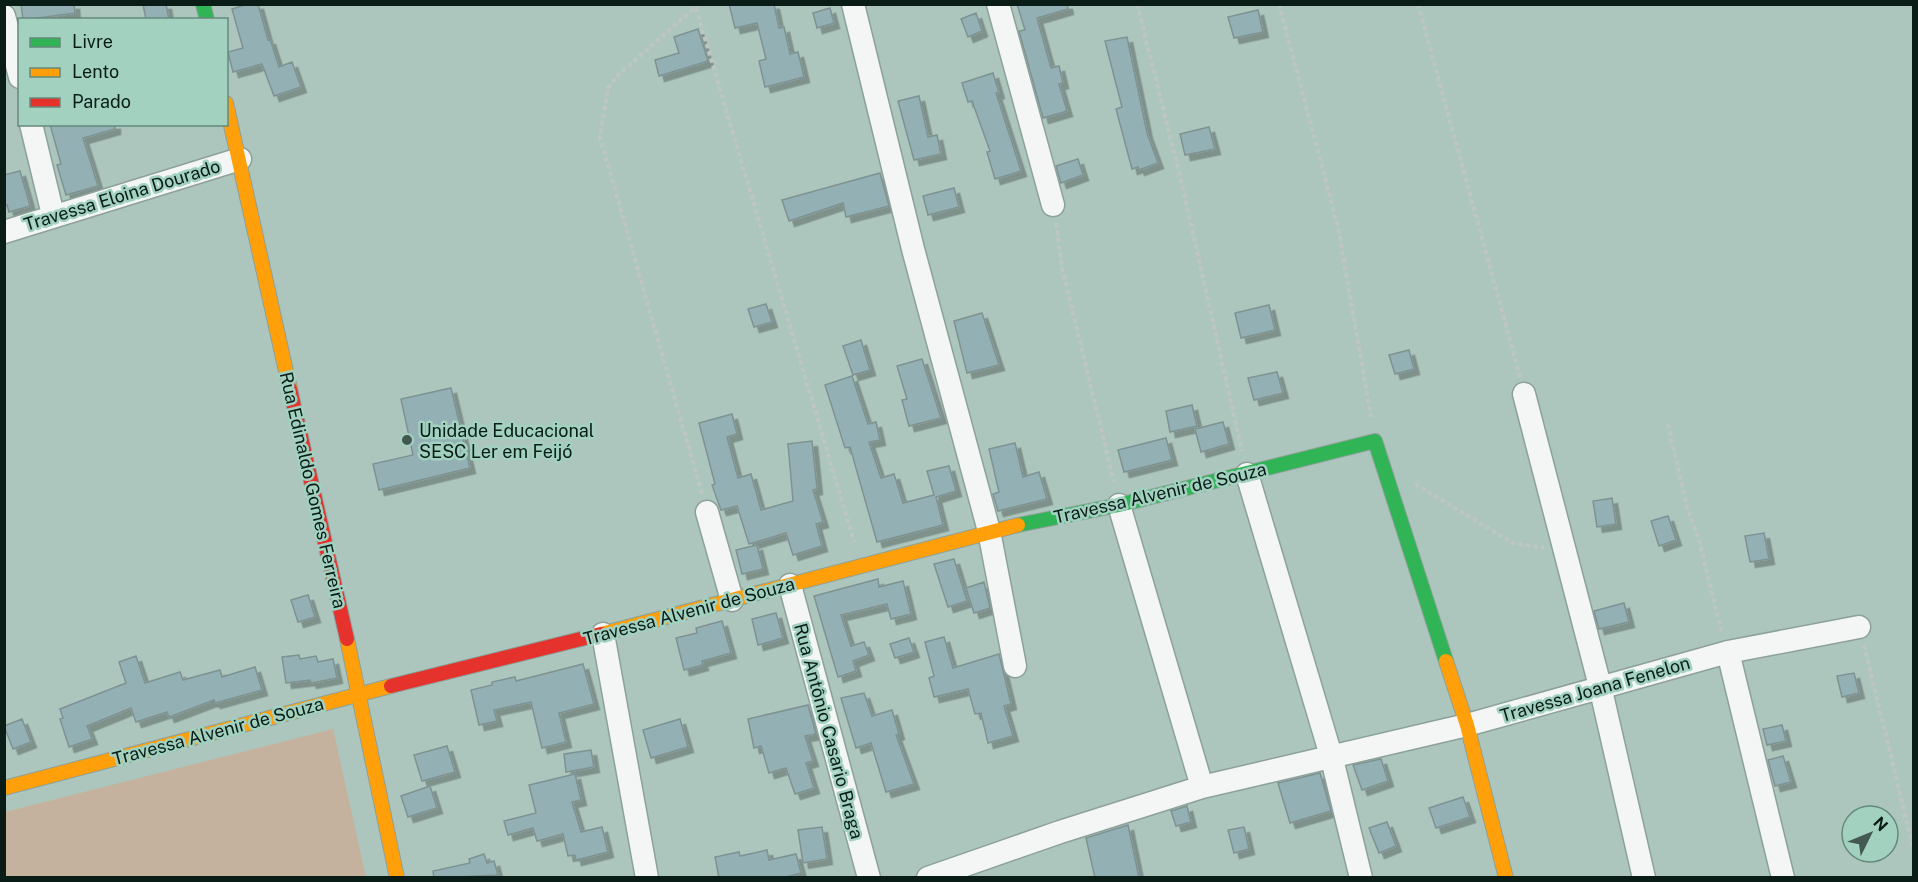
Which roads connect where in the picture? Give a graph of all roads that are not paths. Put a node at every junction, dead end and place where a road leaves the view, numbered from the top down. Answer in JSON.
{"nodes":[{"id":1,"x":853,"y":4,"type":"edge"},
{"id":2,"x":998,"y":4,"type":"edge"},
{"id":3,"x":4,"y":16,"type":"edge"},
{"id":4,"x":18,"y":69,"type":"edge"},
{"id":5,"x":228,"y":110,"type":"edge"},
{"id":6,"x":31,"y":126,"type":"edge"},
{"id":7,"x":240,"y":159,"type":"junction"},
{"id":8,"x":1053,"y":205,"type":"road end"},
{"id":9,"x":53,"y":215,"type":"junction"},
{"id":10,"x":4,"y":232,"type":"edge"},
{"id":11,"x":1524,"y":394,"type":"road end"},
{"id":12,"x":1247,"y":474,"type":"junction"},
{"id":13,"x":1119,"y":505,"type":"junction"},
{"id":14,"x":707,"y":512,"type":"road end"},
{"id":15,"x":989,"y":531,"type":"junction"},
{"id":16,"x":790,"y":585,"type":"junction"},
{"id":17,"x":732,"y":600,"type":"junction"},
{"id":18,"x":1859,"y":627,"type":"road end"},
{"id":19,"x":603,"y":634,"type":"junction"},
{"id":20,"x":1728,"y":652,"type":"junction"},
{"id":21,"x":1015,"y":666,"type":"dead end"},
{"id":22,"x":1600,"y":686,"type":"junction"},
{"id":23,"x":359,"y":694,"type":"junction"},
{"id":24,"x":1467,"y":724,"type":"junction"},
{"id":25,"x":1332,"y":759,"type":"junction"},
{"id":26,"x":1202,"y":787,"type":"junction"},
{"id":27,"x":4,"y":788,"type":"edge"},
{"id":28,"x":397,"y":878,"type":"edge"},
{"id":29,"x":647,"y":878,"type":"edge"},
{"id":30,"x":869,"y":878,"type":"edge"},
{"id":31,"x":928,"y":878,"type":"edge"},
{"id":32,"x":1361,"y":878,"type":"edge"},
{"id":33,"x":1506,"y":878,"type":"edge"},
{"id":34,"x":1644,"y":878,"type":"edge"},
{"id":35,"x":1783,"y":878,"type":"edge"}],
"edges":[{"from":1,"to":15,"type":"street"},
{"from":2,"to":8,"type":"street"},
{"from":3,"to":4,"type":"street"},
{"from":5,"to":7,"type":"street","name":"Rua Edinaldo Gomes Ferreira"},
{"from":6,"to":9,"type":"street"},
{"from":7,"to":9,"type":"street","name":"Travessa Eloina Dourado"},
{"from":7,"to":23,"type":"street","name":"Rua Edinaldo Gomes Ferreira"},
{"from":9,"to":10,"type":"street","name":"Travessa Eloina Dourado"},
{"from":11,"to":22,"type":"street"},
{"from":12,"to":13,"type":"street","name":"Travessa Alvenir de Souza"},
{"from":12,"to":24,"type":"street","name":"Travessa Alvenir de Souza"},
{"from":12,"to":25,"type":"street"},
{"from":13,"to":15,"type":"street","name":"Travessa Alvenir de Souza"},
{"from":13,"to":26,"type":"street"},
{"from":14,"to":17,"type":"street"},
{"from":15,"to":16,"type":"street","name":"Travessa Alvenir de Souza"},
{"from":15,"to":21,"type":"street"},
{"from":16,"to":17,"type":"street","name":"Travessa Alvenir de Souza"},
{"from":16,"to":30,"type":"street","name":"Rua Antônio Casario Braga"},
{"from":17,"to":19,"type":"street","name":"Travessa Alvenir de Souza"},
{"from":18,"to":20,"type":"street","name":"Travessa Joana Fenelon"},
{"from":19,"to":23,"type":"street","name":"Travessa Alvenir de Souza"},
{"from":19,"to":29,"type":"street"},
{"from":20,"to":22,"type":"street","name":"Travessa Joana Fenelon"},
{"from":20,"to":35,"type":"street"},
{"from":22,"to":24,"type":"street","name":"Travessa Joana Fenelon"},
{"from":22,"to":34,"type":"street"},
{"from":23,"to":27,"type":"street","name":"Travessa Alvenir de Souza"},
{"from":23,"to":28,"type":"street","name":"Rua Edinaldo Gomes Ferreira"},
{"from":24,"to":25,"type":"street","name":"Travessa Joana Fenelon"},
{"from":24,"to":33,"type":"street"},
{"from":25,"to":26,"type":"street","name":"Travessa Joana Fenelon"},
{"from":25,"to":32,"type":"street"},
{"from":26,"to":31,"type":"street","name":"Travessa Joana Fenelon"}]}
